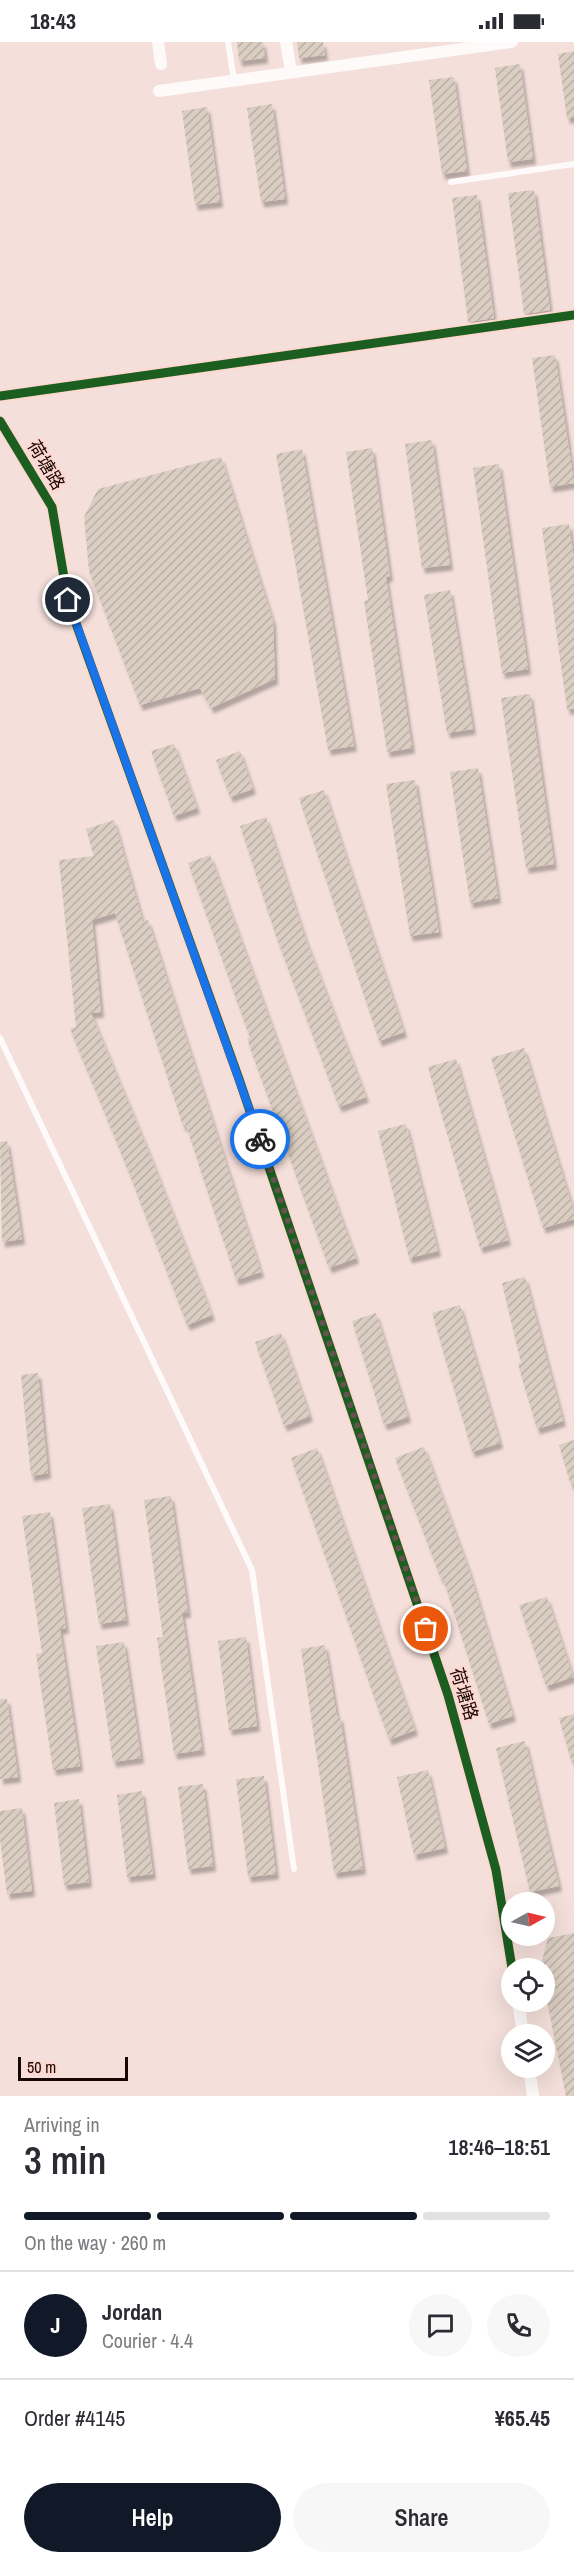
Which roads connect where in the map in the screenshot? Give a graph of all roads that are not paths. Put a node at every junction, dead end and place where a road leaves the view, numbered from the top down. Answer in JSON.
{"nodes":[{"id":1,"x":159,"y":42,"type":"edge"},
{"id":2,"x":228,"y":42,"type":"edge"},
{"id":3,"x":286,"y":42,"type":"edge"},
{"id":4,"x":512,"y":42,"type":"edge"},
{"id":5,"x":161,"y":64,"type":"dead end"},
{"id":6,"x":291,"y":72,"type":"junction"},
{"id":7,"x":234,"y":80,"type":"junction"},
{"id":8,"x":159,"y":90,"type":"dead end"},
{"id":9,"x":574,"y":164,"type":"edge"},
{"id":10,"x":451,"y":182,"type":"dead end"},
{"id":11,"x":574,"y":315,"type":"edge"},
{"id":12,"x":0,"y":396,"type":"edge"},
{"id":13,"x":0,"y":421,"type":"edge"},
{"id":14,"x":0,"y":1038,"type":"edge"},
{"id":15,"x":294,"y":1869,"type":"dead end"},
{"id":16,"x":510,"y":1958,"type":"edge"},
{"id":17,"x":531,"y":2078,"type":"edge"},
{"id":18,"x":533,"y":2096,"type":"edge"}],
"edges":[{"from":1,"to":5,"type":"street"},
{"from":2,"to":7,"type":"lane"},
{"from":3,"to":6,"type":"street"},
{"from":4,"to":6,"type":"street"},
{"from":6,"to":7,"type":"street"},
{"from":7,"to":8,"type":"street"},
{"from":9,"to":10,"type":"lane"},
{"from":11,"to":12,"type":"street"},
{"from":13,"to":16,"type":"street","name":"荷塘路"},
{"from":14,"to":15,"type":"lane"},
{"from":17,"to":18,"type":"street"}]}
